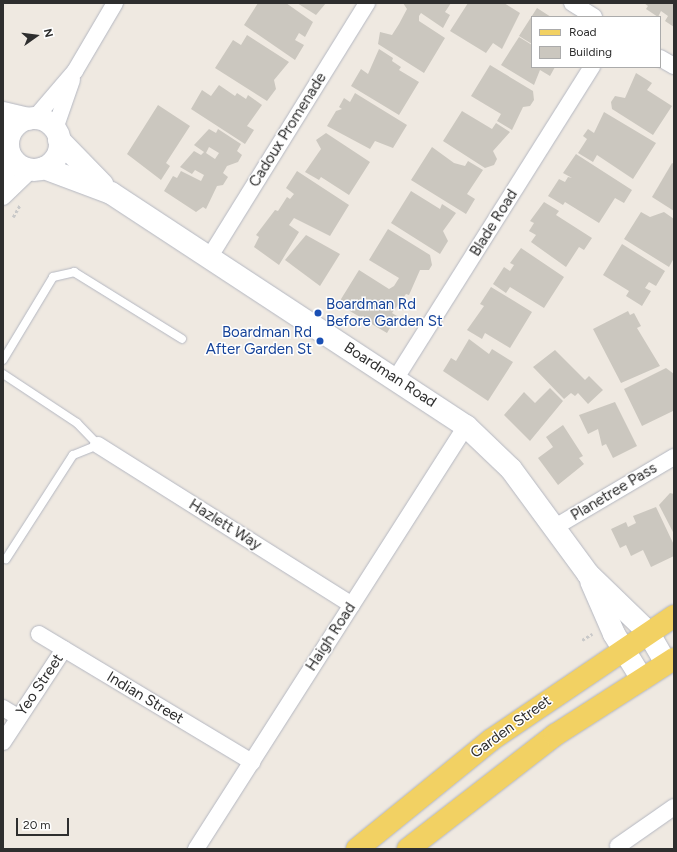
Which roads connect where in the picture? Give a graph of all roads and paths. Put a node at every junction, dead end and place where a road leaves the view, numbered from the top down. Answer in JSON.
{"nodes":[{"id":1,"x":115,"y":3,"type":"edge"},
{"id":2,"x":367,"y":3,"type":"edge"},
{"id":3,"x":572,"y":3,"type":"edge"},
{"id":4,"x":592,"y":16,"type":"edge"},
{"id":5,"x":661,"y":59,"type":"edge"},
{"id":6,"x":674,"y":66,"type":"edge"},
{"id":7,"x":591,"y":68,"type":"edge"},
{"id":8,"x":75,"y":71,"type":"junction"},
{"id":9,"x":3,"y":113,"type":"edge"},
{"id":10,"x":31,"y":119,"type":"junction"},
{"id":11,"x":57,"y":134,"type":"junction"},
{"id":12,"x":8,"y":147,"type":"edge"},
{"id":13,"x":38,"y":169,"type":"junction"},
{"id":14,"x":3,"y":183,"type":"edge"},
{"id":15,"x":111,"y":193,"type":"junction"},
{"id":16,"x":3,"y":197,"type":"edge"},
{"id":17,"x":209,"y":258,"type":"junction"},
{"id":18,"x":182,"y":339,"type":"dead end"},
{"id":19,"x":3,"y":360,"type":"edge"},
{"id":20,"x":3,"y":374,"type":"edge"},
{"id":21,"x":396,"y":378,"type":"junction"},
{"id":22,"x":466,"y":426,"type":"junction"},
{"id":23,"x":98,"y":445,"type":"junction"},
{"id":24,"x":674,"y":457,"type":"edge"},
{"id":25,"x":555,"y":527,"type":"junction"},
{"id":26,"x":6,"y":558,"type":"dead end"},
{"id":27,"x":588,"y":574,"type":"junction"},
{"id":28,"x":352,"y":605,"type":"junction"},
{"id":29,"x":674,"y":616,"type":"edge"},
{"id":30,"x":648,"y":632,"type":"junction"},
{"id":31,"x":39,"y":634,"type":"dead end"},
{"id":32,"x":622,"y":648,"type":"junction"},
{"id":33,"x":64,"y":649,"type":"junction"},
{"id":34,"x":670,"y":661,"type":"edge"},
{"id":35,"x":642,"y":679,"type":"junction"},
{"id":36,"x":3,"y":708,"type":"edge"},
{"id":37,"x":18,"y":717,"type":"junction"},
{"id":38,"x":3,"y":742,"type":"edge"},
{"id":39,"x":252,"y":762,"type":"junction"},
{"id":40,"x":674,"y":808,"type":"edge"},
{"id":41,"x":617,"y":848,"type":"edge"},
{"id":42,"x":196,"y":849,"type":"edge"},
{"id":43,"x":357,"y":849,"type":"edge"},
{"id":44,"x":408,"y":849,"type":"edge"}],
"edges":[{"from":1,"to":8,"type":"street"},
{"from":2,"to":17,"type":"street","name":"Cadoux Promenade"},
{"from":3,"to":4,"type":"street"},
{"from":5,"to":6,"type":"street"},
{"from":7,"to":21,"type":"street","name":"Blade Road"},
{"from":8,"to":10,"type":"street"},
{"from":8,"to":11,"type":"street"},
{"from":9,"to":10,"type":"street","name":"Boardman Road"},
{"from":10,"to":11,"type":"street","name":"Boardman Road"},
{"from":10,"to":12,"type":"street"},
{"from":11,"to":13,"type":"street"},
{"from":11,"to":15,"type":"street","name":"Boardman Road"},
{"from":12,"to":13,"type":"street","name":"Boardman Road"},
{"from":12,"to":14,"type":"street"},
{"from":13,"to":15,"type":"street","name":"Boardman Road"},
{"from":13,"to":16,"type":"street"},
{"from":15,"to":17,"type":"street","name":"Boardman Road"},
{"from":17,"to":21,"type":"street","name":"Boardman Road"},
{"from":18,"to":19,"type":"lane"},
{"from":20,"to":23,"type":"lane"},
{"from":21,"to":22,"type":"street","name":"Boardman Road"},
{"from":22,"to":25,"type":"street","name":"Boardman Road"},
{"from":22,"to":28,"type":"street","name":"Haigh Road"},
{"from":23,"to":26,"type":"lane"},
{"from":23,"to":28,"type":"street","name":"Hazlett Way"},
{"from":24,"to":25,"type":"street","name":"Planetree Pass"},
{"from":25,"to":27,"type":"street","name":"Boardman Road"},
{"from":27,"to":30,"type":"street","name":"Boardman Road"},
{"from":27,"to":32,"type":"street","name":"Boardman Road"},
{"from":28,"to":39,"type":"street","name":"Haigh Road"},
{"from":29,"to":30,"type":"main road","name":"Garden Street"},
{"from":30,"to":32,"type":"main road","name":"Garden Street"},
{"from":30,"to":34,"type":"street","name":"Boardman Road"},
{"from":31,"to":33,"type":"street","name":"Indian Street"},
{"from":32,"to":35,"type":"street","name":"Boardman Road"},
{"from":32,"to":43,"type":"main road","name":"Garden Street"},
{"from":33,"to":37,"type":"street","name":"Yeo Street"},
{"from":33,"to":39,"type":"street","name":"Indian Street"},
{"from":34,"to":35,"type":"main road"},
{"from":35,"to":44,"type":"main road"},
{"from":36,"to":37,"type":"street"},
{"from":37,"to":38,"type":"street","name":"Yeo Street"},
{"from":39,"to":42,"type":"street","name":"Haigh Road"},
{"from":40,"to":41,"type":"street"}]}
